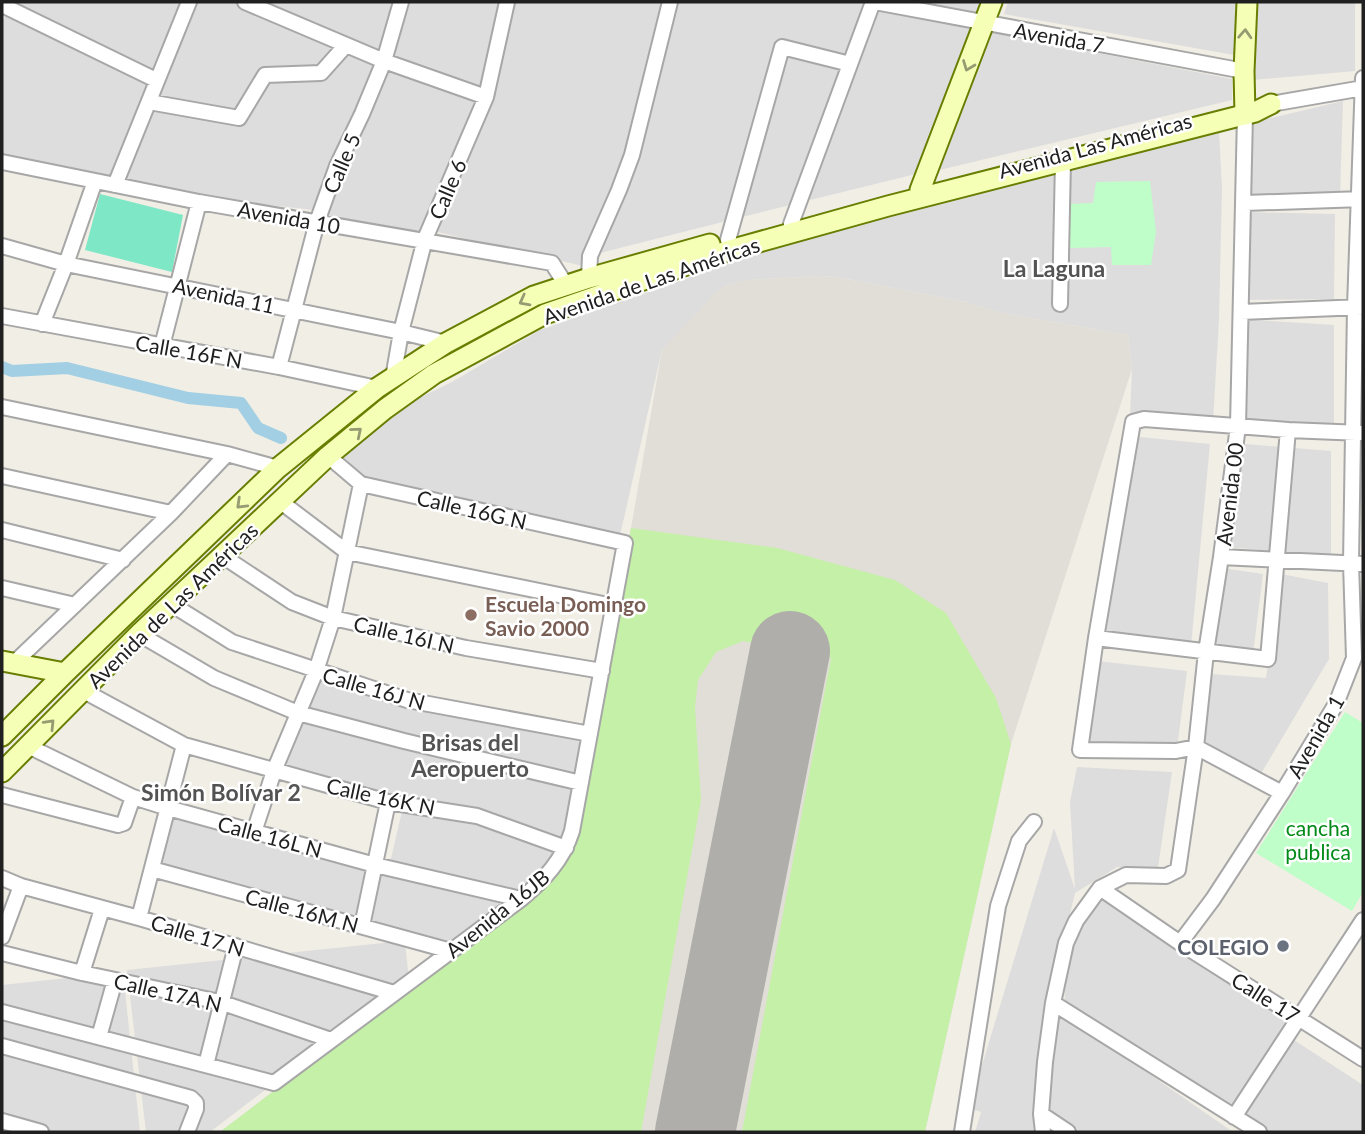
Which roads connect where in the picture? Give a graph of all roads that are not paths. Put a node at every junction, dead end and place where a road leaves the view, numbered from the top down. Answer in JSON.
{"nodes":[{"id":1,"x":189,"y":2,"type":"edge"},
{"id":2,"x":245,"y":2,"type":"edge"},
{"id":3,"x":401,"y":2,"type":"edge"},
{"id":4,"x":507,"y":2,"type":"edge"},
{"id":5,"x":670,"y":2,"type":"edge"},
{"id":6,"x":874,"y":2,"type":"edge"},
{"id":7,"x":992,"y":2,"type":"edge"},
{"id":8,"x":1247,"y":2,"type":"edge"},
{"id":9,"x":4,"y":7,"type":"edge"},
{"id":10,"x":984,"y":23,"type":"junction"},
{"id":11,"x":346,"y":45,"type":"junction"},
{"id":12,"x":384,"y":61,"type":"junction"},
{"id":13,"x":850,"y":64,"type":"junction"},
{"id":14,"x":1244,"y":71,"type":"junction"},
{"id":15,"x":1363,"y":78,"type":"edge"},
{"id":16,"x":156,"y":80,"type":"junction"},
{"id":17,"x":1363,"y":88,"type":"edge"},
{"id":18,"x":486,"y":97,"type":"junction"},
{"id":19,"x":149,"y":102,"type":"junction"},
{"id":20,"x":1271,"y":104,"type":"joint"},
{"id":21,"x":1245,"y":110,"type":"junction"},
{"id":22,"x":1063,"y":161,"type":"junction"},
{"id":23,"x":2,"y":162,"type":"edge"},
{"id":24,"x":95,"y":181,"type":"junction"},
{"id":25,"x":115,"y":185,"type":"junction"},
{"id":26,"x":920,"y":190,"type":"junction"},
{"id":27,"x":1362,"y":199,"type":"edge"},
{"id":28,"x":199,"y":202,"type":"junction"},
{"id":29,"x":1245,"y":203,"type":"junction"},
{"id":30,"x":317,"y":222,"type":"junction"},
{"id":31,"x":791,"y":224,"type":"junction"},
{"id":32,"x":425,"y":239,"type":"junction"},
{"id":33,"x":728,"y":240,"type":"junction"},
{"id":34,"x":2,"y":246,"type":"edge"},
{"id":35,"x":66,"y":264,"type":"junction"},
{"id":36,"x":589,"y":278,"type":"junction"},
{"id":37,"x":177,"y":285,"type":"junction"},
{"id":38,"x":566,"y":285,"type":"junction"},
{"id":39,"x":1060,"y":304,"type":"dead end"},
{"id":40,"x":1359,"y":307,"type":"edge"},
{"id":41,"x":293,"y":309,"type":"junction"},
{"id":42,"x":1241,"y":312,"type":"junction"},
{"id":43,"x":2,"y":316,"type":"edge"},
{"id":44,"x":42,"y":324,"type":"junction"},
{"id":45,"x":401,"y":332,"type":"junction"},
{"id":46,"x":446,"y":343,"type":"junction"},
{"id":47,"x":162,"y":346,"type":"junction"},
{"id":48,"x":279,"y":367,"type":"junction"},
{"id":49,"x":385,"y":383,"type":"junction"},
{"id":50,"x":2,"y":407,"type":"edge"},
{"id":51,"x":1238,"y":426,"type":"junction"},
{"id":52,"x":1288,"y":430,"type":"junction"},
{"id":53,"x":1359,"y":433,"type":"edge"},
{"id":54,"x":301,"y":448,"type":"junction"},
{"id":55,"x":227,"y":454,"type":"junction"},
{"id":56,"x":324,"y":460,"type":"junction"},
{"id":57,"x":278,"y":468,"type":"junction"},
{"id":58,"x":2,"y":476,"type":"edge"},
{"id":59,"x":361,"y":484,"type":"junction"},
{"id":60,"x":297,"y":487,"type":"junction"},
{"id":61,"x":281,"y":502,"type":"junction"},
{"id":62,"x":171,"y":513,"type":"junction"},
{"id":63,"x":2,"y":530,"type":"edge"},
{"id":64,"x":625,"y":543,"type":"joint"},
{"id":65,"x":347,"y":552,"type":"junction"},
{"id":66,"x":221,"y":555,"type":"junction"},
{"id":67,"x":1221,"y":557,"type":"junction"},
{"id":68,"x":123,"y":560,"type":"junction"},
{"id":69,"x":1277,"y":560,"type":"junction"},
{"id":70,"x":1357,"y":563,"type":"edge"},
{"id":71,"x":2,"y":588,"type":"edge"},
{"id":72,"x":171,"y":604,"type":"junction"},
{"id":73,"x":75,"y":606,"type":"junction"},
{"id":74,"x":613,"y":607,"type":"junction"},
{"id":75,"x":333,"y":618,"type":"junction"},
{"id":76,"x":139,"y":634,"type":"junction"},
{"id":77,"x":1096,"y":638,"type":"junction"},
{"id":78,"x":1206,"y":652,"type":"junction"},
{"id":79,"x":1359,"y":659,"type":"edge"},
{"id":80,"x":8,"y":662,"type":"edge"},
{"id":81,"x":316,"y":671,"type":"junction"},
{"id":82,"x":602,"y":671,"type":"junction"},
{"id":83,"x":65,"y":673,"type":"junction"},
{"id":84,"x":82,"y":690,"type":"junction"},
{"id":85,"x":298,"y":713,"type":"junction"},
{"id":86,"x":590,"y":734,"type":"junction"},
{"id":87,"x":2,"y":736,"type":"edge"},
{"id":88,"x":184,"y":745,"type":"junction"},
{"id":89,"x":28,"y":746,"type":"junction"},
{"id":90,"x":1196,"y":747,"type":"junction"},
{"id":91,"x":274,"y":771,"type":"junction"},
{"id":92,"x":2,"y":772,"type":"edge"},
{"id":93,"x":581,"y":783,"type":"junction"},
{"id":94,"x":1282,"y":793,"type":"junction"},
{"id":95,"x":2,"y":795,"type":"edge"},
{"id":96,"x":133,"y":797,"type":"junction"},
{"id":97,"x":388,"y":802,"type":"junction"},
{"id":98,"x":169,"y":808,"type":"junction"},
{"id":99,"x":1034,"y":822,"type":"dead end"},
{"id":100,"x":254,"y":832,"type":"junction"},
{"id":101,"x":566,"y":848,"type":"junction"},
{"id":102,"x":375,"y":864,"type":"junction"},
{"id":103,"x":152,"y":869,"type":"junction"},
{"id":104,"x":2,"y":878,"type":"edge"},
{"id":105,"x":20,"y":886,"type":"junction"},
{"id":106,"x":1100,"y":888,"type":"junction"},
{"id":107,"x":521,"y":899,"type":"junction"},
{"id":108,"x":102,"y":909,"type":"junction"},
{"id":109,"x":139,"y":918,"type":"junction"},
{"id":110,"x":1363,"y":920,"type":"edge"},
{"id":111,"x":362,"y":926,"type":"junction"},
{"id":112,"x":2,"y":937,"type":"edge"},
{"id":113,"x":1180,"y":943,"type":"junction"},
{"id":114,"x":236,"y":947,"type":"junction"},
{"id":115,"x":451,"y":951,"type":"junction"},
{"id":116,"x":2,"y":953,"type":"edge"},
{"id":117,"x":82,"y":973,"type":"junction"},
{"id":118,"x":115,"y":980,"type":"junction"},
{"id":119,"x":394,"y":993,"type":"junction"},
{"id":120,"x":220,"y":1002,"type":"junction"},
{"id":121,"x":1053,"y":1003,"type":"junction"},
{"id":122,"x":2,"y":1012,"type":"edge"},
{"id":123,"x":1299,"y":1017,"type":"junction"},
{"id":124,"x":99,"y":1037,"type":"junction"},
{"id":125,"x":331,"y":1040,"type":"junction"},
{"id":126,"x":2,"y":1046,"type":"edge"},
{"id":127,"x":1363,"y":1059,"type":"edge"},
{"id":128,"x":205,"y":1065,"type":"junction"},
{"id":129,"x":1041,"y":1114,"type":"junction"},
{"id":130,"x":1234,"y":1116,"type":"junction"},
{"id":131,"x":2,"y":1121,"type":"edge"},
{"id":132,"x":41,"y":1132,"type":"edge"},
{"id":133,"x":187,"y":1132,"type":"edge"},
{"id":134,"x":962,"y":1132,"type":"edge"},
{"id":135,"x":1043,"y":1132,"type":"edge"},
{"id":136,"x":1068,"y":1132,"type":"edge"},
{"id":137,"x":1259,"y":1132,"type":"edge"}],
"edges":[{"from":1,"to":16,"type":"street"},
{"from":2,"to":11,"type":"street"},
{"from":3,"to":12,"type":"street","name":"Calle 5"},
{"from":4,"to":18,"type":"street","name":"Calle 6"},
{"from":5,"to":36,"type":"street"},
{"from":6,"to":10,"type":"street","name":"Avenida 7"},
{"from":6,"to":13,"type":"street"},
{"from":7,"to":10,"type":"main road"},
{"from":14,"to":8,"type":"main road","one_way":true},
{"from":9,"to":16,"type":"street"},
{"from":10,"to":14,"type":"street","name":"Avenida 7"},
{"from":10,"to":26,"type":"main road","one_way":true},
{"from":11,"to":12,"type":"street"},
{"from":11,"to":19,"type":"street"},
{"from":12,"to":18,"type":"street"},
{"from":12,"to":30,"type":"street","name":"Calle 5"},
{"from":13,"to":31,"type":"street"},
{"from":13,"to":33,"type":"street"},
{"from":14,"to":21,"type":"main road"},
{"from":15,"to":17,"type":"street","name":"Avenida 1"},
{"from":16,"to":19,"type":"street"},
{"from":17,"to":20,"type":"street"},
{"from":17,"to":27,"type":"street","name":"Avenida 1"},
{"from":18,"to":32,"type":"street","name":"Calle 6"},
{"from":19,"to":25,"type":"street"},
{"from":20,"to":21,"type":"main road","name":"Avenida de Las Américas"},
{"from":21,"to":22,"type":"main road","name":"Avenida de Las Américas"},
{"from":21,"to":26,"type":"main road","name":"Avenida Las Américas"},
{"from":21,"to":29,"type":"street","name":"Avenida 00"},
{"from":22,"to":39,"type":"street"},
{"from":56,"to":22,"type":"main road","name":"Avenida de Las Américas","one_way":true},
{"from":23,"to":24,"type":"street","name":"Avenida 10"},
{"from":24,"to":25,"type":"street","name":"Avenida 10"},
{"from":24,"to":35,"type":"street"},
{"from":25,"to":28,"type":"street","name":"Avenida 10"},
{"from":26,"to":31,"type":"main road","name":"Avenida de Las Américas"},
{"from":27,"to":29,"type":"street"},
{"from":27,"to":40,"type":"street","name":"Avenida 1"},
{"from":28,"to":30,"type":"street","name":"Avenida 10"},
{"from":28,"to":37,"type":"street"},
{"from":29,"to":42,"type":"street","name":"Avenida 00"},
{"from":30,"to":32,"type":"street","name":"Avenida 10"},
{"from":30,"to":41,"type":"street","name":"Calle 5"},
{"from":31,"to":33,"type":"main road","name":"Avenida de Las Américas"},
{"from":32,"to":38,"type":"street","name":"Avenida 10"},
{"from":32,"to":45,"type":"street","name":"Calle 6"},
{"from":33,"to":36,"type":"main road","name":"Avenida de Las Américas"},
{"from":34,"to":35,"type":"street","name":"Avenida 11"},
{"from":35,"to":37,"type":"street","name":"Avenida 11"},
{"from":35,"to":44,"type":"street"},
{"from":36,"to":38,"type":"main road","name":"Avenida de Las Américas"},
{"from":37,"to":41,"type":"street","name":"Avenida 11"},
{"from":37,"to":47,"type":"street"},
{"from":38,"to":46,"type":"main road","name":"Avenida de Las Américas","one_way":true},
{"from":40,"to":42,"type":"street"},
{"from":40,"to":53,"type":"street","name":"Avenida 1"},
{"from":41,"to":45,"type":"street","name":"Avenida 11"},
{"from":41,"to":48,"type":"street","name":"Calle 5"},
{"from":42,"to":51,"type":"street","name":"Avenida 00"},
{"from":43,"to":44,"type":"street","name":"Calle 16F N"},
{"from":44,"to":47,"type":"street","name":"Calle 16F N"},
{"from":45,"to":46,"type":"street","name":"Avenida 11"},
{"from":45,"to":49,"type":"street","name":"Calle 6"},
{"from":46,"to":49,"type":"main road","name":"Avenida de Las Américas"},
{"from":47,"to":48,"type":"street","name":"Calle 16F N"},
{"from":48,"to":49,"type":"street","name":"Calle 16F N"},
{"from":49,"to":54,"type":"main road","name":"Avenida de Las Américas"},
{"from":50,"to":55,"type":"street"},
{"from":51,"to":52,"type":"street"},
{"from":51,"to":67,"type":"street","name":"Avenida 00"},
{"from":51,"to":77,"type":"street"},
{"from":52,"to":53,"type":"street"},
{"from":52,"to":69,"type":"street"},
{"from":53,"to":70,"type":"street","name":"Avenida 1"},
{"from":54,"to":56,"type":"main road"},
{"from":54,"to":57,"type":"main road","name":"Avenida de Las Américas"},
{"from":55,"to":57,"type":"street"},
{"from":55,"to":62,"type":"street"},
{"from":56,"to":59,"type":"street","name":"Calle 16G N"},
{"from":56,"to":60,"type":"main road","name":"Avenida de Las Américas"},
{"from":57,"to":60,"type":"main road"},
{"from":57,"to":83,"type":"main road","name":"Avenida de Las Américas","one_way":true},
{"from":58,"to":62,"type":"street"},
{"from":59,"to":64,"type":"street","name":"Calle 16G N"},
{"from":59,"to":65,"type":"street"},
{"from":60,"to":61,"type":"main road","name":"Avenida de Las Américas"},
{"from":61,"to":65,"type":"street"},
{"from":61,"to":66,"type":"main road","name":"Avenida de Las Américas"},
{"from":62,"to":68,"type":"street"},
{"from":63,"to":68,"type":"street"},
{"from":64,"to":74,"type":"street","name":"Avenida 16JB"},
{"from":65,"to":74,"type":"street"},
{"from":65,"to":75,"type":"street"},
{"from":66,"to":72,"type":"main road","name":"Avenida de Las Américas"},
{"from":66,"to":75,"type":"street","name":"Calle 16I N"},
{"from":67,"to":69,"type":"street"},
{"from":67,"to":78,"type":"street","name":"Avenida 00"},
{"from":68,"to":73,"type":"street"},
{"from":69,"to":70,"type":"street"},
{"from":69,"to":78,"type":"street"},
{"from":70,"to":79,"type":"street","name":"Avenida 1"},
{"from":71,"to":73,"type":"street"},
{"from":72,"to":76,"type":"main road","name":"Avenida de Las Américas"},
{"from":72,"to":81,"type":"street","name":"Calle 16J N"},
{"from":73,"to":80,"type":"street"},
{"from":74,"to":82,"type":"street","name":"Avenida 16JB"},
{"from":75,"to":81,"type":"street"},
{"from":75,"to":82,"type":"street","name":"Calle 16I N"},
{"from":76,"to":84,"type":"main road","name":"Avenida de Las Américas"},
{"from":76,"to":85,"type":"street"},
{"from":77,"to":78,"type":"street"},
{"from":77,"to":90,"type":"street"},
{"from":78,"to":90,"type":"street","name":"Avenida 00"},
{"from":79,"to":94,"type":"street","name":"Avenida 1"},
{"from":80,"to":83,"type":"main road"},
{"from":81,"to":85,"type":"street"},
{"from":81,"to":86,"type":"street","name":"Calle 16J N"},
{"from":82,"to":86,"type":"street","name":"Avenida 16JB"},
{"from":83,"to":87,"type":"main road","name":"Avenida de Las Américas"},
{"from":84,"to":88,"type":"street","name":"Calle 16K N"},
{"from":89,"to":84,"type":"main road","name":"Avenida de Las Américas","one_way":true},
{"from":85,"to":91,"type":"street"},
{"from":85,"to":93,"type":"street"},
{"from":86,"to":93,"type":"street","name":"Avenida 16JB"},
{"from":88,"to":91,"type":"street","name":"Calle 16K N"},
{"from":88,"to":98,"type":"street"},
{"from":89,"to":92,"type":"main road","name":"Avenida de Las Américas"},
{"from":89,"to":96,"type":"street","name":"Calle 16L N"},
{"from":90,"to":94,"type":"street"},
{"from":90,"to":106,"type":"street","name":"Avenida 00"},
{"from":91,"to":97,"type":"street","name":"Calle 16K N"},
{"from":91,"to":100,"type":"street"},
{"from":93,"to":101,"type":"street","name":"Avenida 16JB"},
{"from":94,"to":113,"type":"street","name":"Avenida 1"},
{"from":95,"to":96,"type":"street"},
{"from":96,"to":98,"type":"street","name":"Calle 16L N"},
{"from":97,"to":101,"type":"street","name":"Calle 16K N"},
{"from":97,"to":102,"type":"street"},
{"from":98,"to":100,"type":"street","name":"Calle 16L N"},
{"from":98,"to":103,"type":"street"},
{"from":99,"to":134,"type":"street"},
{"from":100,"to":102,"type":"street","name":"Calle 16L N"},
{"from":101,"to":107,"type":"street","name":"Avenida 16JB"},
{"from":102,"to":107,"type":"street","name":"Calle 16L N"},
{"from":102,"to":111,"type":"street"},
{"from":103,"to":109,"type":"street"},
{"from":103,"to":111,"type":"street","name":"Calle 16M N"},
{"from":104,"to":105,"type":"street","name":"Calle 17 N"},
{"from":105,"to":108,"type":"street","name":"Calle 17 N"},
{"from":105,"to":112,"type":"street"},
{"from":106,"to":113,"type":"street","name":"Calle 17"},
{"from":106,"to":121,"type":"street"},
{"from":107,"to":115,"type":"street","name":"Avenida 16JB"},
{"from":108,"to":109,"type":"street","name":"Calle 17 N"},
{"from":108,"to":117,"type":"street"},
{"from":109,"to":114,"type":"street","name":"Calle 17 N"},
{"from":110,"to":123,"type":"street"},
{"from":111,"to":115,"type":"street","name":"Calle 16M N"},
{"from":113,"to":123,"type":"street","name":"Calle 17"},
{"from":114,"to":119,"type":"street","name":"Calle 17 N"},
{"from":114,"to":120,"type":"street"},
{"from":115,"to":119,"type":"street","name":"Avenida 16JB"},
{"from":116,"to":117,"type":"street","name":"Calle 17A N"},
{"from":117,"to":118,"type":"street","name":"Calle 17A N"},
{"from":118,"to":120,"type":"street","name":"Calle 17A N"},
{"from":118,"to":124,"type":"street"},
{"from":119,"to":125,"type":"street","name":"Avenida 16JB"},
{"from":120,"to":125,"type":"street","name":"Calle 17A N"},
{"from":120,"to":128,"type":"street"},
{"from":121,"to":129,"type":"street"},
{"from":121,"to":130,"type":"street"},
{"from":122,"to":124,"type":"street"},
{"from":123,"to":127,"type":"street","name":"Calle 17"},
{"from":123,"to":130,"type":"street"},
{"from":124,"to":128,"type":"street"},
{"from":125,"to":128,"type":"street","name":"Avenida 16JB"},
{"from":126,"to":133,"type":"street"},
{"from":129,"to":135,"type":"street"},
{"from":129,"to":136,"type":"street"},
{"from":130,"to":137,"type":"street"},
{"from":131,"to":132,"type":"street"}]}
